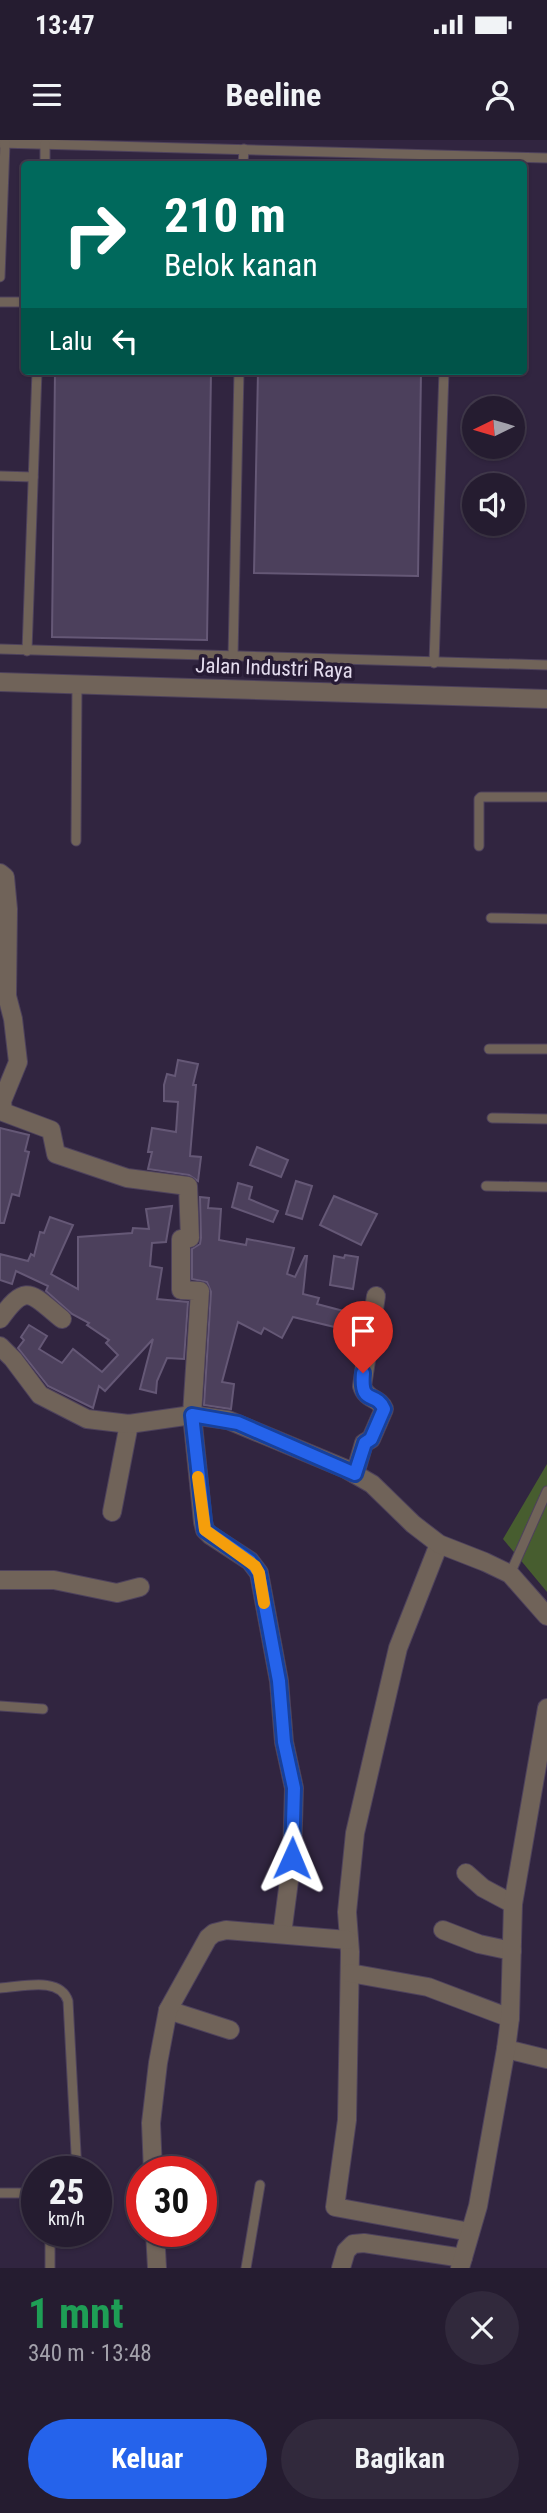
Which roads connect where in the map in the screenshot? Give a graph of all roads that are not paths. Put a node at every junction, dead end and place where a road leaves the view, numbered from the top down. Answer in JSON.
{"nodes":[{"id":1,"x":2,"y":143,"type":"edge"},
{"id":2,"x":46,"y":144,"type":"junction"},
{"id":3,"x":244,"y":149,"type":"junction"},
{"id":4,"x":547,"y":158,"type":"edge"},
{"id":5,"x":451,"y":160,"type":"edge"},
{"id":6,"x":45,"y":161,"type":"edge"},
{"id":7,"x":243,"y":161,"type":"edge"},
{"id":8,"x":0,"y":277,"type":"edge"},
{"id":9,"x":0,"y":302,"type":"edge"},
{"id":10,"x":21,"y":302,"type":"edge"},
{"id":11,"x":37,"y":375,"type":"edge"},
{"id":12,"x":239,"y":375,"type":"edge"},
{"id":13,"x":444,"y":375,"type":"edge"},
{"id":14,"x":0,"y":476,"type":"edge"},
{"id":15,"x":33,"y":477,"type":"junction"},
{"id":16,"x":0,"y":649,"type":"edge"},
{"id":17,"x":27,"y":651,"type":"junction"},
{"id":18,"x":233,"y":657,"type":"junction"},
{"id":19,"x":434,"y":663,"type":"junction"},
{"id":20,"x":547,"y":665,"type":"edge"},
{"id":21,"x":0,"y":682,"type":"edge"},
{"id":22,"x":77,"y":684,"type":"junction"},
{"id":23,"x":547,"y":699,"type":"edge"},
{"id":24,"x":547,"y":797,"type":"edge"},
{"id":25,"x":76,"y":841,"type":"dead end"},
{"id":26,"x":479,"y":846,"type":"dead end"},
{"id":27,"x":0,"y":873,"type":"edge"},
{"id":28,"x":491,"y":918,"type":"dead end"},
{"id":29,"x":547,"y":919,"type":"edge"},
{"id":30,"x":4,"y":997,"type":"edge"},
{"id":31,"x":489,"y":1049,"type":"dead end"},
{"id":32,"x":547,"y":1049,"type":"edge"},
{"id":33,"x":492,"y":1118,"type":"dead end"},
{"id":34,"x":547,"y":1119,"type":"edge"},
{"id":35,"x":486,"y":1186,"type":"dead end"},
{"id":36,"x":547,"y":1187,"type":"edge"},
{"id":37,"x":376,"y":1296,"type":"dead end"},
{"id":38,"x":0,"y":1319,"type":"edge"},
{"id":39,"x":62,"y":1320,"type":"dead end"},
{"id":40,"x":0,"y":1346,"type":"edge"},
{"id":41,"x":192,"y":1415,"type":"junction"},
{"id":42,"x":129,"y":1424,"type":"junction"},
{"id":43,"x":355,"y":1474,"type":"junction"},
{"id":44,"x":547,"y":1491,"type":"edge"},
{"id":45,"x":112,"y":1512,"type":"dead end"},
{"id":46,"x":439,"y":1544,"type":"junction"},
{"id":47,"x":510,"y":1574,"type":"junction"},
{"id":48,"x":0,"y":1580,"type":"edge"},
{"id":49,"x":140,"y":1587,"type":"dead end"},
{"id":50,"x":547,"y":1616,"type":"edge"},
{"id":51,"x":0,"y":1706,"type":"edge"},
{"id":52,"x":547,"y":1708,"type":"edge"},
{"id":53,"x":43,"y":1709,"type":"dead end"},
{"id":54,"x":466,"y":1873,"type":"dead end"},
{"id":55,"x":513,"y":1904,"type":"junction"},
{"id":56,"x":443,"y":1930,"type":"dead end"},
{"id":57,"x":282,"y":1934,"type":"junction"},
{"id":58,"x":348,"y":1940,"type":"junction"},
{"id":59,"x":512,"y":1951,"type":"junction"},
{"id":60,"x":350,"y":1973,"type":"junction"},
{"id":61,"x":0,"y":1988,"type":"edge"},
{"id":62,"x":168,"y":2010,"type":"junction"},
{"id":63,"x":510,"y":2018,"type":"junction"},
{"id":64,"x":230,"y":2029,"type":"dead end"},
{"id":65,"x":506,"y":2049,"type":"junction"},
{"id":66,"x":547,"y":2059,"type":"edge"},
{"id":67,"x":76,"y":2156,"type":"edge"},
{"id":68,"x":152,"y":2156,"type":"edge"},
{"id":69,"x":260,"y":2185,"type":"dead end"},
{"id":70,"x":0,"y":2193,"type":"edge"},
{"id":71,"x":21,"y":2193,"type":"edge"},
{"id":72,"x":470,"y":2232,"type":"junction"},
{"id":73,"x":50,"y":2247,"type":"edge"},
{"id":74,"x":156,"y":2247,"type":"edge"},
{"id":75,"x":462,"y":2263,"type":"edge"},
{"id":76,"x":51,"y":2268,"type":"edge"},
{"id":77,"x":157,"y":2268,"type":"edge"},
{"id":78,"x":246,"y":2268,"type":"edge"},
{"id":79,"x":341,"y":2268,"type":"edge"}],
"edges":[{"from":1,"to":2,"type":"lane"},
{"from":1,"to":8,"type":"lane"},
{"from":2,"to":3,"type":"lane"},
{"from":2,"to":6,"type":"lane"},
{"from":3,"to":5,"type":"lane"},
{"from":3,"to":7,"type":"lane"},
{"from":4,"to":5,"type":"lane"},
{"from":9,"to":10,"type":"lane"},
{"from":11,"to":15,"type":"lane"},
{"from":12,"to":18,"type":"lane"},
{"from":13,"to":19,"type":"lane"},
{"from":14,"to":15,"type":"lane"},
{"from":15,"to":17,"type":"lane"},
{"from":16,"to":17,"type":"lane"},
{"from":17,"to":18,"type":"lane"},
{"from":18,"to":19,"type":"lane"},
{"from":19,"to":20,"type":"lane"},
{"from":21,"to":22,"type":"street","name":"Jalan Industri Raya"},
{"from":22,"to":23,"type":"street","name":"Jalan Industri Raya"},
{"from":22,"to":25,"type":"lane"},
{"from":24,"to":26,"type":"lane"},
{"from":27,"to":30,"type":"street"},
{"from":28,"to":29,"type":"lane"},
{"from":30,"to":41,"type":"street"},
{"from":31,"to":32,"type":"lane"},
{"from":33,"to":34,"type":"lane"},
{"from":35,"to":36,"type":"lane"},
{"from":37,"to":43,"type":"street"},
{"from":38,"to":39,"type":"street"},
{"from":40,"to":42,"type":"street"},
{"from":41,"to":42,"type":"street"},
{"from":41,"to":43,"type":"street"},
{"from":41,"to":57,"type":"street"},
{"from":42,"to":45,"type":"street"},
{"from":43,"to":46,"type":"street"},
{"from":44,"to":47,"type":"lane"},
{"from":46,"to":47,"type":"street"},
{"from":46,"to":58,"type":"street"},
{"from":47,"to":50,"type":"street"},
{"from":48,"to":49,"type":"street"},
{"from":51,"to":53,"type":"lane"},
{"from":52,"to":55,"type":"street"},
{"from":54,"to":55,"type":"street"},
{"from":55,"to":59,"type":"street"},
{"from":56,"to":59,"type":"street"},
{"from":57,"to":58,"type":"street"},
{"from":57,"to":62,"type":"street"},
{"from":58,"to":60,"type":"street"},
{"from":59,"to":63,"type":"street"},
{"from":60,"to":63,"type":"street"},
{"from":60,"to":72,"type":"street"},
{"from":61,"to":67,"type":"lane"},
{"from":62,"to":64,"type":"street"},
{"from":62,"to":68,"type":"street"},
{"from":63,"to":65,"type":"street"},
{"from":65,"to":66,"type":"street"},
{"from":65,"to":72,"type":"street"},
{"from":69,"to":78,"type":"lane"},
{"from":70,"to":71,"type":"lane"},
{"from":72,"to":75,"type":"street"},
{"from":73,"to":76,"type":"lane"},
{"from":74,"to":77,"type":"street"},
{"from":75,"to":79,"type":"street"}]}
